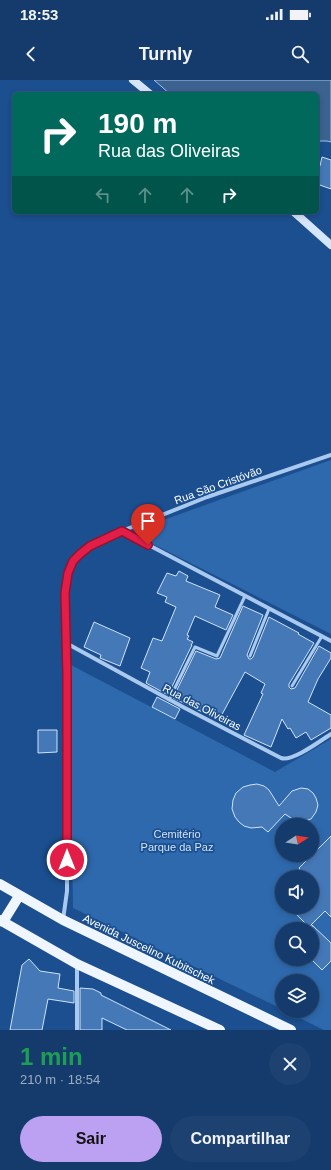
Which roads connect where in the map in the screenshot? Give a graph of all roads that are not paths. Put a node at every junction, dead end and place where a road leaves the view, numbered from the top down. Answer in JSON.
{"nodes":[{"id":1,"x":133,"y":80,"type":"edge"},
{"id":2,"x":148,"y":92,"type":"edge"},
{"id":3,"x":296,"y":214,"type":"edge"},
{"id":4,"x":331,"y":245,"type":"edge"},
{"id":5,"x":331,"y":455,"type":"edge"},
{"id":6,"x":122,"y":531,"type":"junction"},
{"id":7,"x":245,"y":596,"type":"junction"},
{"id":8,"x":269,"y":609,"type":"junction"},
{"id":9,"x":322,"y":636,"type":"junction"},
{"id":10,"x":331,"y":641,"type":"edge"},
{"id":11,"x":66,"y":643,"type":"junction"},
{"id":12,"x":250,"y":656,"type":"dead end"},
{"id":13,"x":292,"y":686,"type":"dead end"},
{"id":14,"x":169,"y":700,"type":"junction"},
{"id":15,"x":331,"y":734,"type":"edge"},
{"id":16,"x":0,"y":884,"type":"edge"},
{"id":17,"x":19,"y":896,"type":"junction"},
{"id":18,"x":63,"y":920,"type":"junction"},
{"id":19,"x":2,"y":921,"type":"edge"},
{"id":20,"x":76,"y":964,"type":"junction"},
{"id":21,"x":77,"y":1030,"type":"edge"},
{"id":22,"x":220,"y":1030,"type":"edge"},
{"id":23,"x":291,"y":1030,"type":"edge"}],
"edges":[{"from":1,"to":2,"type":"street"},
{"from":3,"to":4,"type":"street"},
{"from":5,"to":6,"type":"street","name":"Rua São Cristóvão"},
{"from":6,"to":7,"type":"street"},
{"from":6,"to":11,"type":"street","name":"Rua São Cristóvão"},
{"from":7,"to":8,"type":"street"},
{"from":7,"to":14,"type":"lane"},
{"from":8,"to":9,"type":"street"},
{"from":8,"to":12,"type":"lane"},
{"from":9,"to":10,"type":"street"},
{"from":9,"to":13,"type":"lane"},
{"from":11,"to":14,"type":"street","name":"Rua das Oliveiras"},
{"from":11,"to":18,"type":"street","name":"Rua São Cristóvão"},
{"from":14,"to":15,"type":"street","name":"Rua das Oliveiras"},
{"from":16,"to":17,"type":"main road","name":"Avenida Juscelino Kubitschek"},
{"from":17,"to":18,"type":"main road","name":"Avenida Juscelino Kubitschek"},
{"from":17,"to":19,"type":"main road"},
{"from":18,"to":23,"type":"main road","name":"Avenida Juscelino Kubitschek"},
{"from":19,"to":20,"type":"main road"},
{"from":20,"to":21,"type":"street"},
{"from":20,"to":22,"type":"main road"}]}
